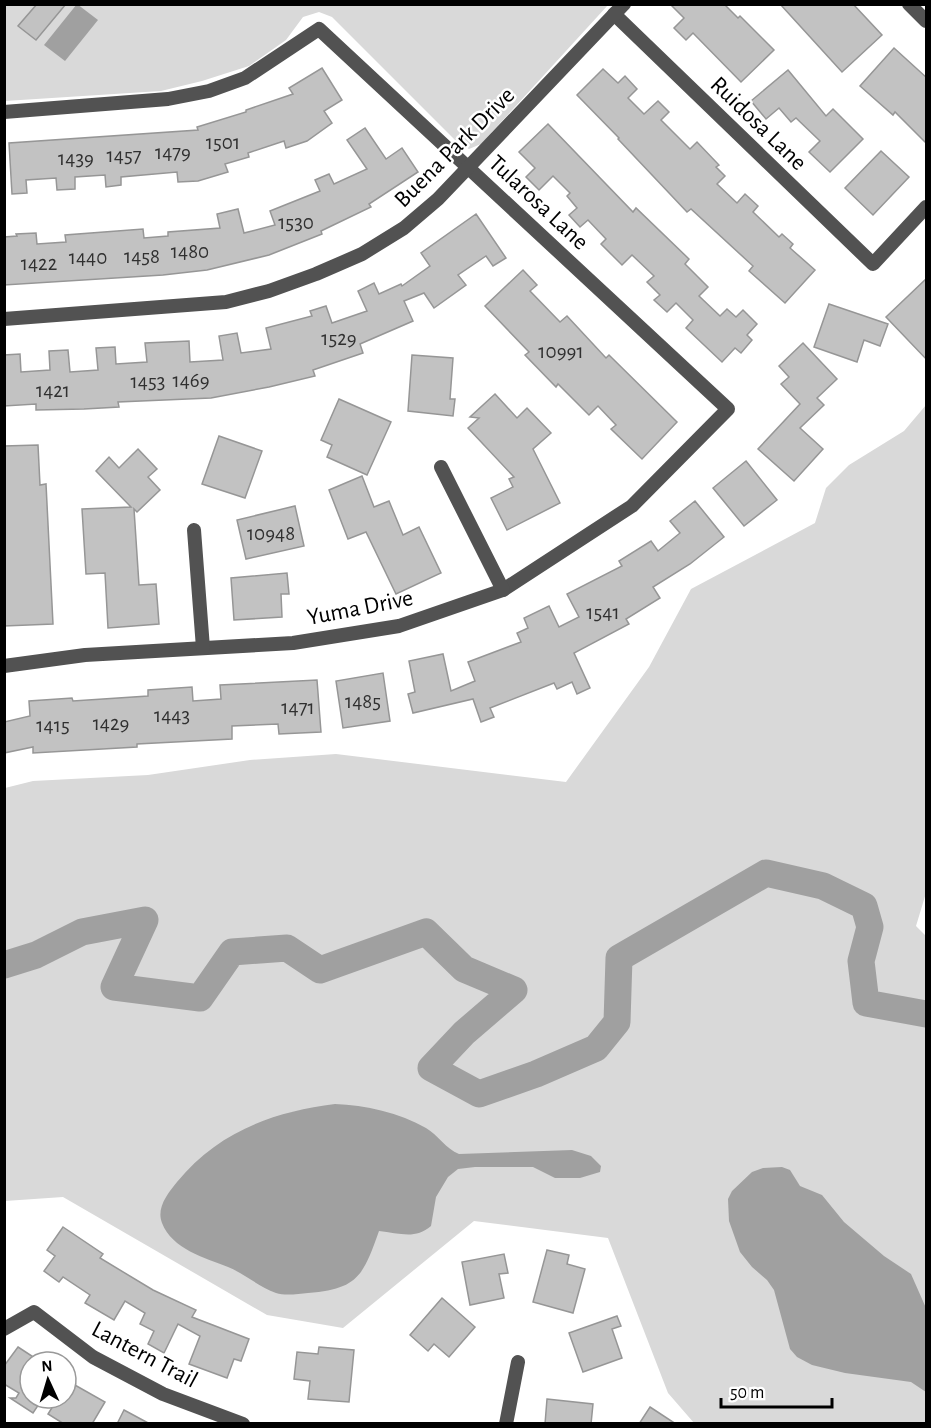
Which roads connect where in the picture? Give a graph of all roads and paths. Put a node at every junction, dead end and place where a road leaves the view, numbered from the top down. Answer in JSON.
{"nodes":[{"id":1,"x":909,"y":4,"type":"edge"},
{"id":2,"x":619,"y":9,"type":"edge"},
{"id":3,"x":927,"y":21,"type":"edge"},
{"id":4,"x":4,"y":112,"type":"edge"},
{"id":5,"x":469,"y":168,"type":"junction"},
{"id":6,"x":927,"y":207,"type":"edge"},
{"id":7,"x":4,"y":318,"type":"edge"},
{"id":8,"x":728,"y":409,"type":"joint"},
{"id":9,"x":441,"y":467,"type":"dead end"},
{"id":10,"x":194,"y":530,"type":"dead end"},
{"id":11,"x":503,"y":590,"type":"junction"},
{"id":12,"x":203,"y":648,"type":"junction"},
{"id":13,"x":4,"y":666,"type":"edge"},
{"id":14,"x":4,"y":1329,"type":"edge"},
{"id":15,"x":518,"y":1362,"type":"dead end"},
{"id":16,"x":243,"y":1424,"type":"edge"},
{"id":17,"x":506,"y":1424,"type":"edge"}],
"edges":[{"from":1,"to":3,"type":"street"},
{"from":2,"to":5,"type":"street","name":"Buena Park Drive"},
{"from":2,"to":6,"type":"street","name":"Ruidosa Lane"},
{"from":4,"to":5,"type":"street","name":"Tularosa Lane"},
{"from":5,"to":7,"type":"street","name":"Buena Park Drive"},
{"from":5,"to":8,"type":"street","name":"Tularosa Lane"},
{"from":8,"to":11,"type":"street","name":"Yuma Drive"},
{"from":9,"to":11,"type":"street"},
{"from":10,"to":12,"type":"street"},
{"from":11,"to":12,"type":"street","name":"Yuma Drive"},
{"from":12,"to":13,"type":"street","name":"Yuma Drive"},
{"from":14,"to":16,"type":"street","name":"Lantern Trail"},
{"from":15,"to":17,"type":"street"}]}
